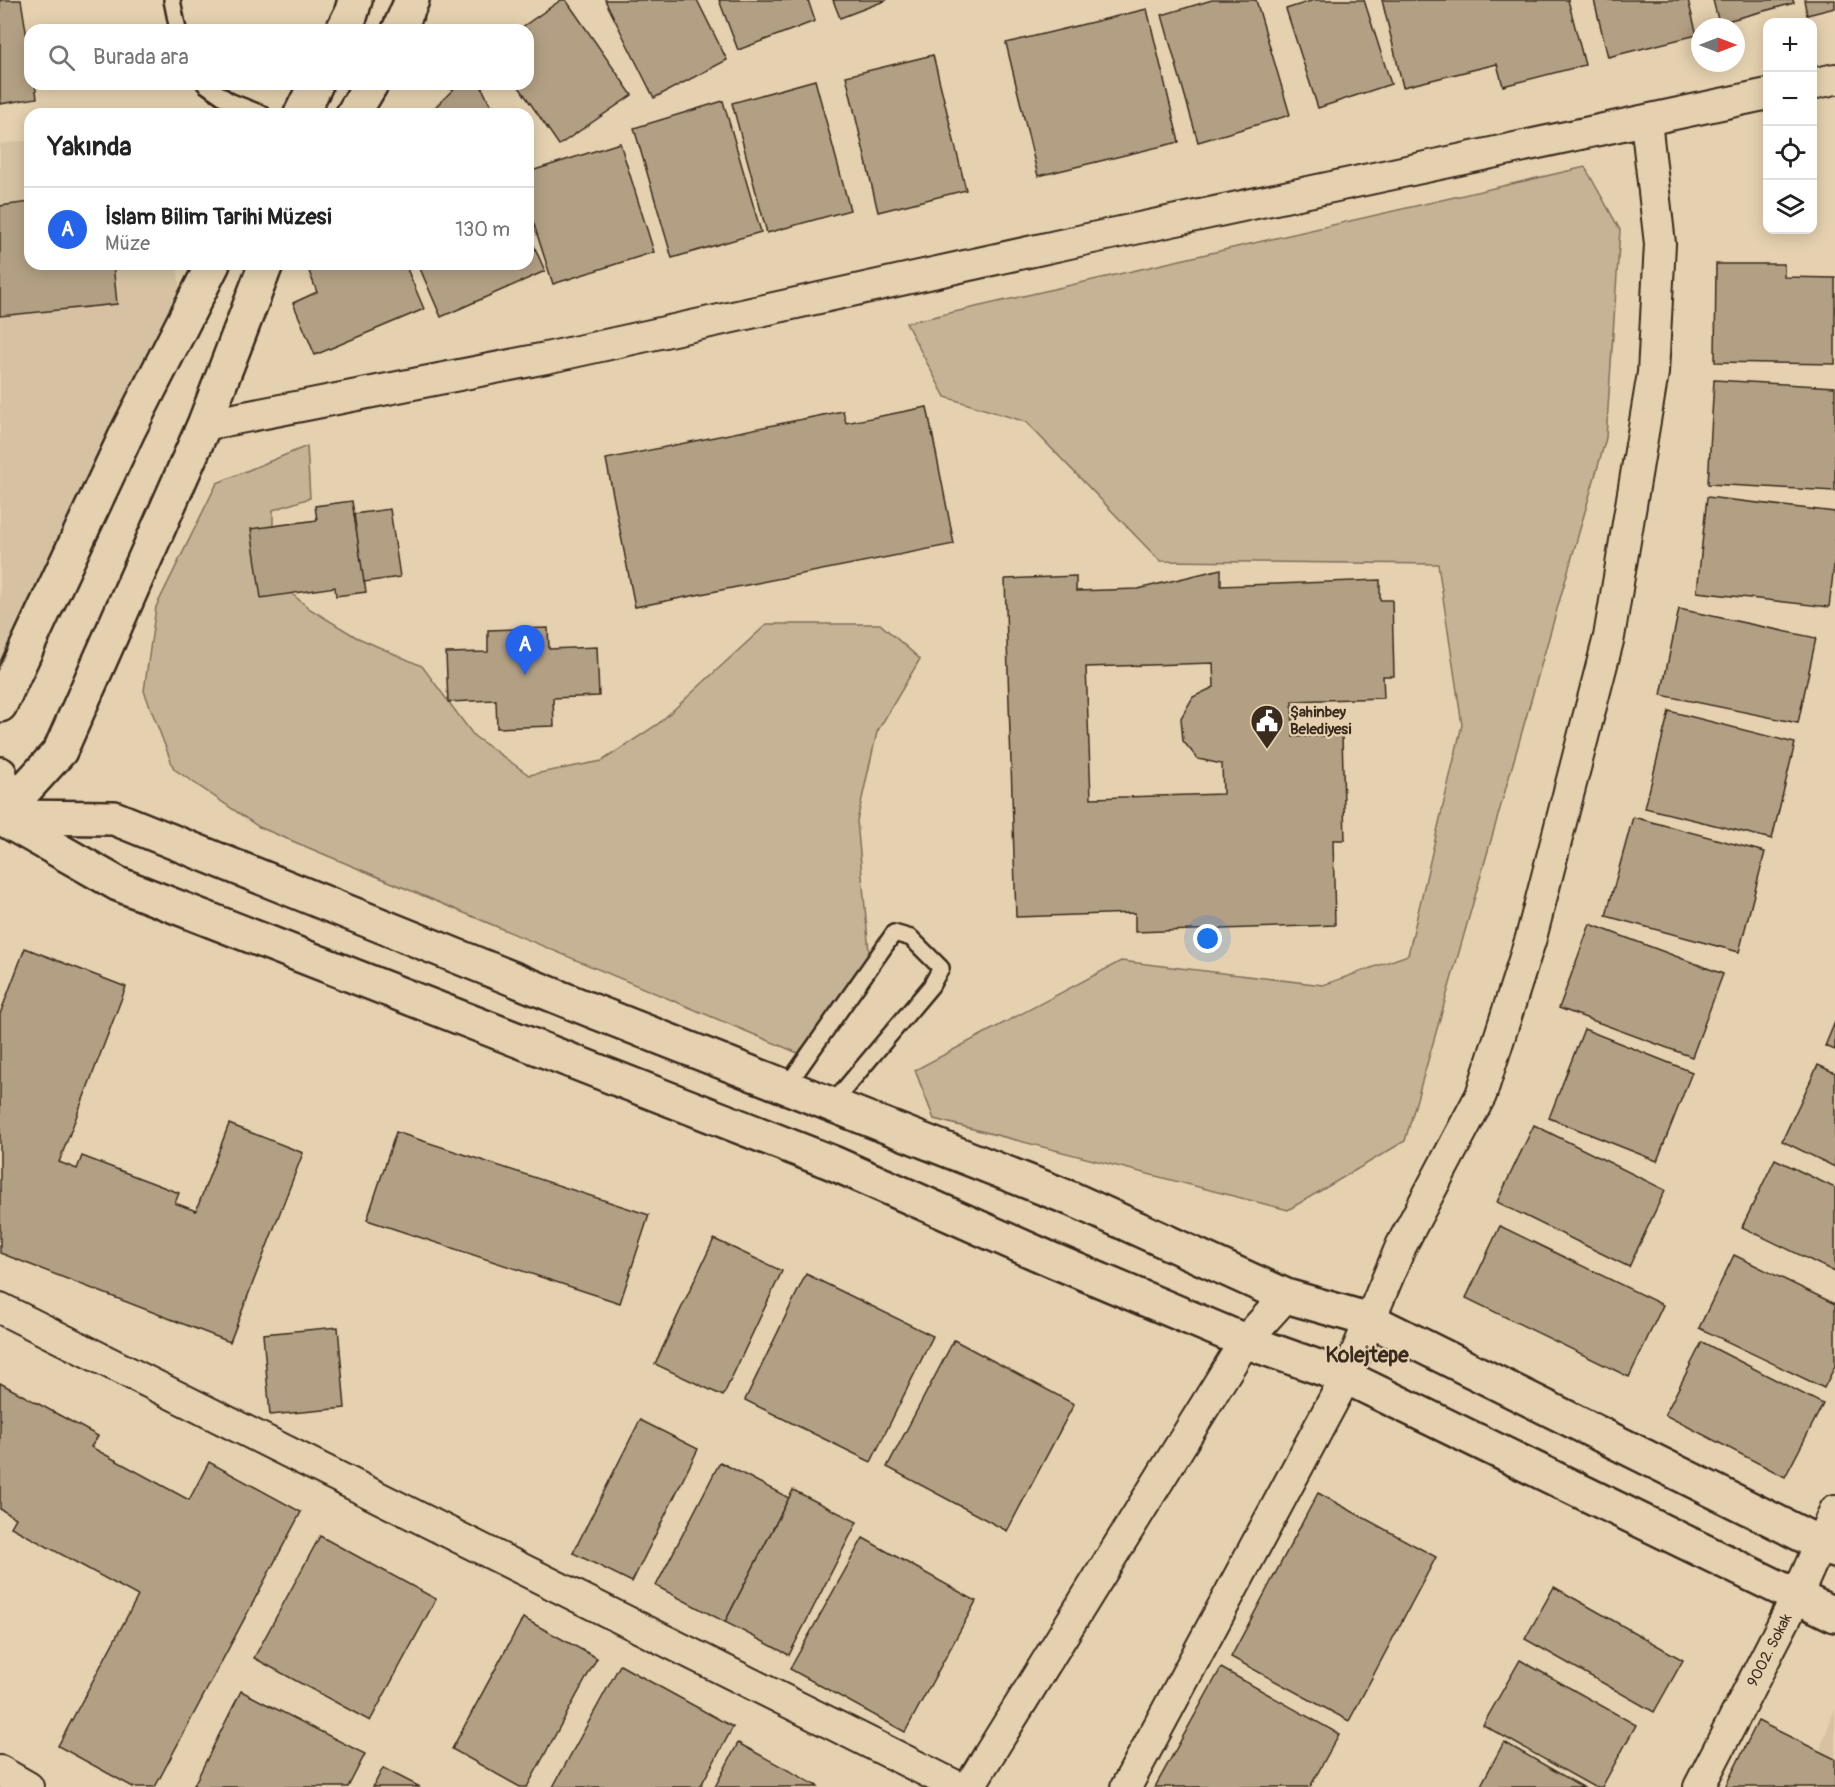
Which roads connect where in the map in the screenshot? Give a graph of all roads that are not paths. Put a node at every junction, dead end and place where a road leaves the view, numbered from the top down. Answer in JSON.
{"nodes":[{"id":1,"x":172,"y":0,"type":"edge"},
{"id":2,"x":355,"y":0,"type":"edge"},
{"id":3,"x":412,"y":0,"type":"edge"},
{"id":4,"x":177,"y":24,"type":"edge"},
{"id":5,"x":346,"y":24,"type":"edge"},
{"id":6,"x":402,"y":24,"type":"edge"},
{"id":7,"x":1835,"y":79,"type":"edge"},
{"id":8,"x":1817,"y":83,"type":"edge"},
{"id":9,"x":213,"y":90,"type":"edge"},
{"id":10,"x":313,"y":90,"type":"edge"},
{"id":11,"x":367,"y":90,"type":"edge"},
{"id":12,"x":1763,"y":95,"type":"edge"},
{"id":13,"x":247,"y":108,"type":"edge"},
{"id":14,"x":304,"y":108,"type":"edge"},
{"id":15,"x":357,"y":108,"type":"edge"},
{"id":16,"x":1646,"y":121,"type":"junction"},
{"id":17,"x":210,"y":270,"type":"edge"},
{"id":18,"x":264,"y":270,"type":"edge"},
{"id":19,"x":204,"y":425,"type":"junction"},
{"id":20,"x":0,"y":705,"type":"edge"},
{"id":21,"x":0,"y":774,"type":"edge"},
{"id":22,"x":0,"y":817,"type":"edge"},
{"id":23,"x":786,"y":1087,"type":"junction"},
{"id":24,"x":831,"y":1105,"type":"junction"},
{"id":25,"x":1286,"y":1296,"type":"junction"},
{"id":26,"x":0,"y":1308,"type":"edge"},
{"id":27,"x":1370,"y":1320,"type":"junction"},
{"id":28,"x":1245,"y":1341,"type":"junction"},
{"id":29,"x":1346,"y":1377,"type":"junction"},
{"id":30,"x":1835,"y":1510,"type":"edge"},
{"id":31,"x":1828,"y":1547,"type":"edge"},
{"id":32,"x":1797,"y":1598,"type":"junction"},
{"id":33,"x":1835,"y":1615,"type":"edge"},
{"id":34,"x":0,"y":1771,"type":"edge"},
{"id":35,"x":28,"y":1787,"type":"edge"},
{"id":36,"x":958,"y":1787,"type":"edge"},
{"id":37,"x":969,"y":1787,"type":"edge"},
{"id":38,"x":1126,"y":1787,"type":"edge"},
{"id":39,"x":1699,"y":1787,"type":"edge"}],
"edges":[{"from":1,"to":4,"type":"lane"},
{"from":2,"to":5,"type":"street"},
{"from":3,"to":6,"type":"street"},
{"from":7,"to":8,"type":"street"},
{"from":9,"to":13,"type":"lane"},
{"from":10,"to":14,"type":"street"},
{"from":11,"to":15,"type":"street"},
{"from":12,"to":16,"type":"street"},
{"from":16,"to":19,"type":"street"},
{"from":16,"to":27,"type":"street"},
{"from":17,"to":20,"type":"street"},
{"from":18,"to":19,"type":"street"},
{"from":19,"to":22,"type":"street"},
{"from":21,"to":22,"type":"street"},
{"from":22,"to":23,"type":"street"},
{"from":22,"to":28,"type":"street"},
{"from":23,"to":24,"type":"street"},
{"from":23,"to":24,"type":"lane"},
{"from":24,"to":25,"type":"street"},
{"from":25,"to":27,"type":"street"},
{"from":25,"to":28,"type":"street"},
{"from":26,"to":36,"type":"street"},
{"from":27,"to":29,"type":"street"},
{"from":27,"to":31,"type":"street"},
{"from":28,"to":29,"type":"street"},
{"from":28,"to":37,"type":"street"},
{"from":29,"to":32,"type":"street"},
{"from":29,"to":38,"type":"street"},
{"from":30,"to":31,"type":"street","name":"9002. Sokak"},
{"from":31,"to":32,"type":"street","name":"9002. Sokak"},
{"from":32,"to":33,"type":"street"},
{"from":32,"to":39,"type":"street","name":"9002. Sokak"},
{"from":34,"to":35,"type":"street"}]}
